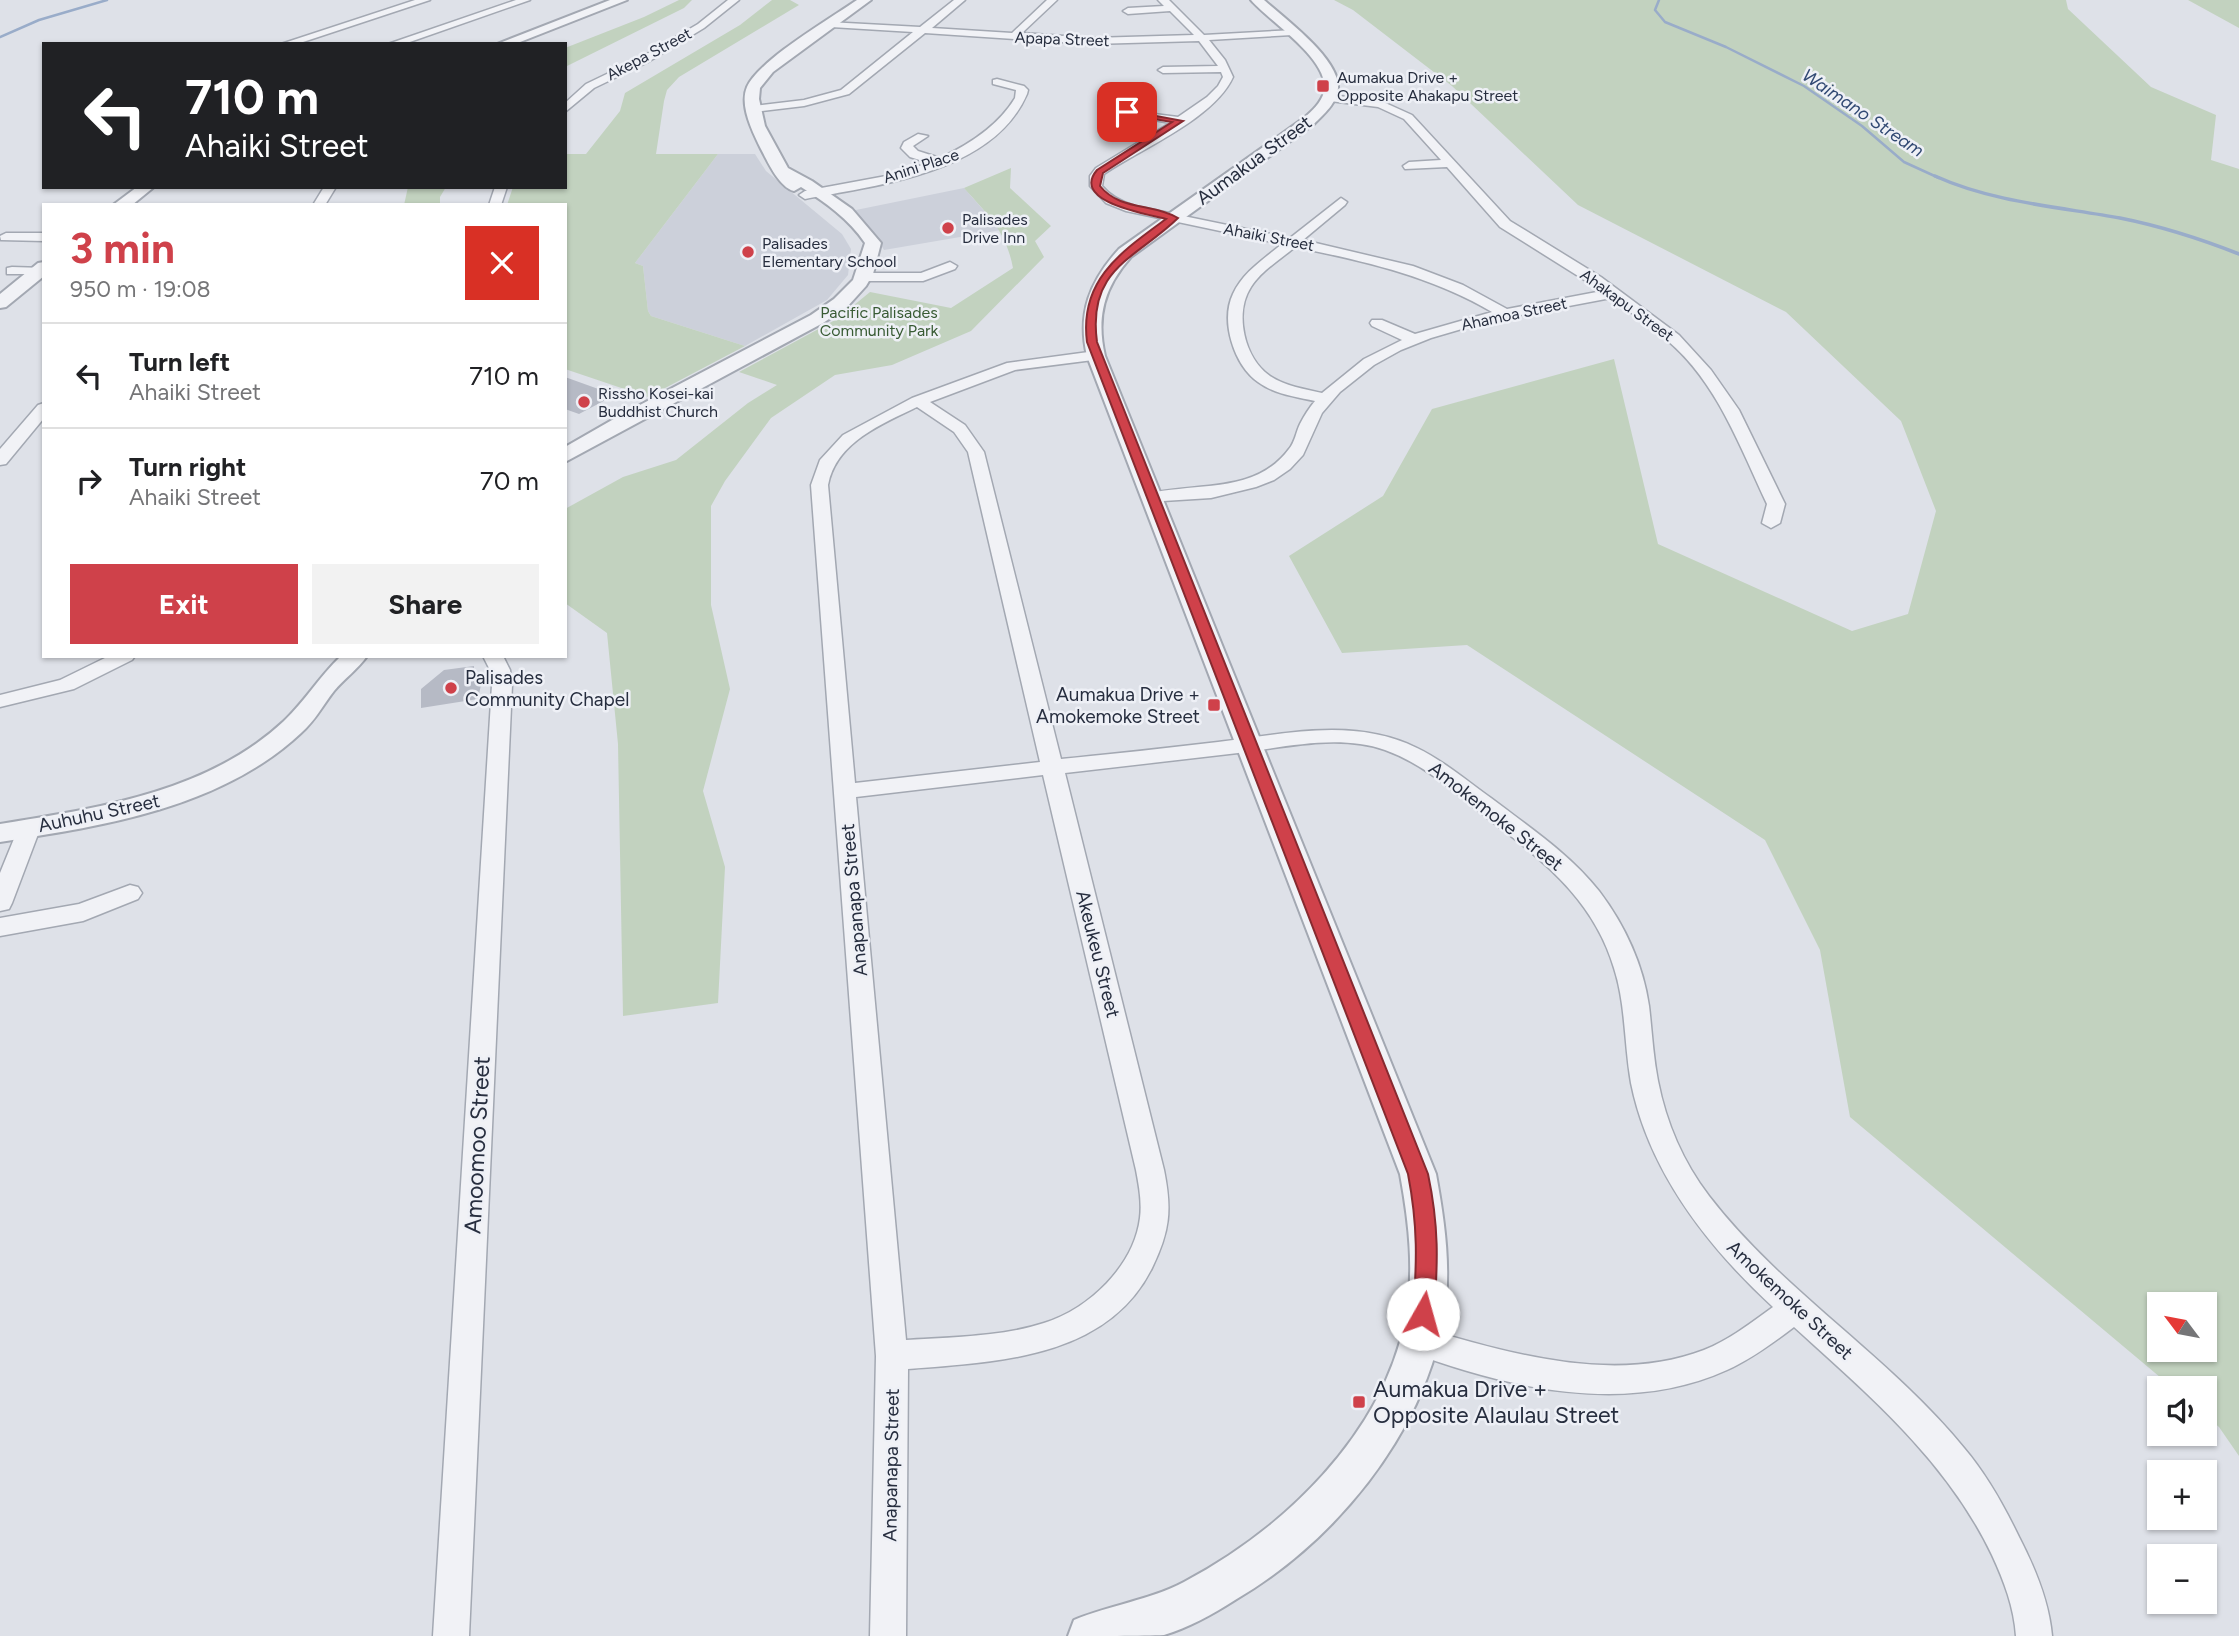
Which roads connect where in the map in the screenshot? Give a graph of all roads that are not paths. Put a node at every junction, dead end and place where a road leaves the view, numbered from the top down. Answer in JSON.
{"nodes":[{"id":1,"x":425,"y":0,"type":"edge"},
{"id":2,"x":525,"y":0,"type":"edge"},
{"id":3,"x":621,"y":0,"type":"edge"},
{"id":4,"x":734,"y":0,"type":"edge"},
{"id":5,"x":864,"y":0,"type":"edge"},
{"id":6,"x":960,"y":0,"type":"edge"},
{"id":7,"x":1052,"y":0,"type":"edge"},
{"id":8,"x":1257,"y":0,"type":"edge"},
{"id":9,"x":1167,"y":4,"type":"edge"},
{"id":10,"x":1128,"y":11,"type":"dead end"},
{"id":11,"x":831,"y":24,"type":"junction"},
{"id":12,"x":922,"y":30,"type":"junction"},
{"id":13,"x":1292,"y":32,"type":"junction"},
{"id":14,"x":1013,"y":37,"type":"junction"},
{"id":15,"x":1199,"y":38,"type":"junction"},
{"id":16,"x":292,"y":42,"type":"edge"},
{"id":17,"x":399,"y":42,"type":"edge"},
{"id":18,"x":508,"y":42,"type":"edge"},
{"id":19,"x":1226,"y":69,"type":"junction"},
{"id":20,"x":1163,"y":70,"type":"dead end"},
{"id":21,"x":997,"y":82,"type":"dead end"},
{"id":22,"x":1330,"y":98,"type":"junction"},
{"id":23,"x":567,"y":107,"type":"edge"},
{"id":24,"x":754,"y":109,"type":"junction"},
{"id":25,"x":1127,"y":112,"type":"dead end"},
{"id":26,"x":1179,"y":121,"type":"junction"},
{"id":27,"x":922,"y":136,"type":"dead end"},
{"id":28,"x":939,"y":162,"type":"junction"},
{"id":29,"x":1450,"y":163,"type":"junction"},
{"id":30,"x":1409,"y":166,"type":"dead end"},
{"id":31,"x":144,"y":189,"type":"edge"},
{"id":32,"x":811,"y":194,"type":"junction"},
{"id":33,"x":1341,"y":202,"type":"dead end"},
{"id":34,"x":124,"y":203,"type":"edge"},
{"id":35,"x":1173,"y":218,"type":"junction"},
{"id":36,"x":1505,"y":224,"type":"junction"},
{"id":37,"x":1486,"y":226,"type":"dead end"},
{"id":38,"x":6,"y":237,"type":"dead end"},
{"id":39,"x":42,"y":237,"type":"edge"},
{"id":40,"x":1292,"y":242,"type":"junction"},
{"id":41,"x":950,"y":266,"type":"dead end"},
{"id":42,"x":42,"y":269,"type":"edge"},
{"id":43,"x":12,"y":271,"type":"dead end"},
{"id":44,"x":864,"y":277,"type":"junction"},
{"id":45,"x":1615,"y":293,"type":"junction"},
{"id":46,"x":0,"y":303,"type":"edge"},
{"id":47,"x":1507,"y":315,"type":"junction"},
{"id":48,"x":1377,"y":323,"type":"dead end"},
{"id":49,"x":1415,"y":340,"type":"junction"},
{"id":50,"x":1096,"y":356,"type":"junction"},
{"id":51,"x":1325,"y":398,"type":"junction"},
{"id":52,"x":919,"y":402,"type":"junction"},
{"id":53,"x":42,"y":410,"type":"edge"},
{"id":54,"x":626,"y":420,"type":"junction"},
{"id":55,"x":42,"y":429,"type":"edge"},
{"id":56,"x":25,"y":430,"type":"junction"},
{"id":57,"x":0,"y":431,"type":"edge"},
{"id":58,"x":567,"y":445,"type":"edge"},
{"id":59,"x":567,"y":455,"type":"edge"},
{"id":60,"x":0,"y":460,"type":"edge"},
{"id":61,"x":1153,"y":498,"type":"junction"},
{"id":62,"x":1771,"y":523,"type":"dead end"},
{"id":63,"x":121,"y":658,"type":"edge"},
{"id":64,"x":334,"y":658,"type":"edge"},
{"id":65,"x":353,"y":658,"type":"edge"},
{"id":66,"x":494,"y":658,"type":"edge"},
{"id":67,"x":327,"y":684,"type":"junction"},
{"id":68,"x":0,"y":701,"type":"edge"},
{"id":69,"x":1250,"y":744,"type":"junction"},
{"id":70,"x":1053,"y":767,"type":"junction"},
{"id":71,"x":845,"y":791,"type":"junction"},
{"id":72,"x":29,"y":829,"type":"junction"},
{"id":73,"x":0,"y":833,"type":"edge"},
{"id":74,"x":130,"y":893,"type":"dead end"},
{"id":75,"x":0,"y":903,"type":"edge"},
{"id":76,"x":0,"y":927,"type":"edge"},
{"id":77,"x":1796,"y":1308,"type":"junction"},
{"id":78,"x":1419,"y":1341,"type":"junction"},
{"id":79,"x":892,"y":1356,"type":"junction"},
{"id":80,"x":450,"y":1636,"type":"edge"},
{"id":81,"x":888,"y":1636,"type":"edge"},
{"id":82,"x":1090,"y":1636,"type":"edge"},
{"id":83,"x":2034,"y":1636,"type":"edge"}],
"edges":[{"from":1,"to":16,"type":"street"},
{"from":2,"to":17,"type":"street"},
{"from":3,"to":18,"type":"street"},
{"from":4,"to":23,"type":"street","name":"Akepa Street"},
{"from":5,"to":11,"type":"street"},
{"from":6,"to":12,"type":"street"},
{"from":7,"to":14,"type":"street"},
{"from":8,"to":13,"type":"street"},
{"from":9,"to":10,"type":"street"},
{"from":9,"to":15,"type":"street"},
{"from":11,"to":12,"type":"street","name":"Apapa Street"},
{"from":11,"to":24,"type":"street"},
{"from":12,"to":14,"type":"street","name":"Apapa Street"},
{"from":12,"to":24,"type":"street"},
{"from":13,"to":15,"type":"street","name":"Apapa Street"},
{"from":13,"to":22,"type":"street"},
{"from":14,"to":15,"type":"street","name":"Apapa Street"},
{"from":15,"to":19,"type":"street"},
{"from":19,"to":20,"type":"street"},
{"from":19,"to":26,"type":"street","name":"Ahaiki Street"},
{"from":21,"to":28,"type":"street","name":"Anini Place"},
{"from":22,"to":29,"type":"street","name":"Ahakapu Street"},
{"from":22,"to":35,"type":"street","name":"Aumakua Street"},
{"from":24,"to":32,"type":"street"},
{"from":25,"to":26,"type":"street"},
{"from":26,"to":35,"type":"street","name":"Ahaiki Street"},
{"from":27,"to":28,"type":"street"},
{"from":28,"to":32,"type":"street","name":"Anini Place"},
{"from":29,"to":30,"type":"street"},
{"from":29,"to":36,"type":"street","name":"Ahakapu Street"},
{"from":31,"to":34,"type":"street"},
{"from":32,"to":44,"type":"street"},
{"from":33,"to":40,"type":"street"},
{"from":35,"to":40,"type":"street","name":"Ahaiki Street"},
{"from":35,"to":50,"type":"street","name":"Aumakua Street"},
{"from":36,"to":37,"type":"street"},
{"from":36,"to":45,"type":"street","name":"Ahakapu Street"},
{"from":38,"to":39,"type":"street"},
{"from":40,"to":47,"type":"street","name":"Ahaiki Street"},
{"from":40,"to":51,"type":"street"},
{"from":41,"to":44,"type":"street"},
{"from":42,"to":43,"type":"street"},
{"from":42,"to":46,"type":"street"},
{"from":44,"to":54,"type":"street"},
{"from":45,"to":47,"type":"street","name":"Ahamoa Street"},
{"from":45,"to":62,"type":"street","name":"Ahakapu Street"},
{"from":47,"to":49,"type":"street","name":"Ahamoa Street"},
{"from":48,"to":49,"type":"street"},
{"from":49,"to":51,"type":"street","name":"Ahamoa Street"},
{"from":50,"to":52,"type":"street","name":"Anapanapa Street"},
{"from":50,"to":61,"type":"street","name":"Aumakua Street"},
{"from":51,"to":61,"type":"street","name":"Ahamoa Street"},
{"from":52,"to":70,"type":"street","name":"Akeukeu Street"},
{"from":52,"to":71,"type":"street","name":"Anapanapa Street"},
{"from":53,"to":56,"type":"street"},
{"from":54,"to":58,"type":"street"},
{"from":54,"to":59,"type":"street"},
{"from":55,"to":56,"type":"street"},
{"from":56,"to":57,"type":"street"},
{"from":56,"to":60,"type":"street"},
{"from":61,"to":69,"type":"street","name":"Aumakua Street"},
{"from":63,"to":68,"type":"street"},
{"from":64,"to":67,"type":"street","name":"Auhuhu Street"},
{"from":65,"to":67,"type":"street","name":"Auhuhu Street"},
{"from":66,"to":80,"type":"street","name":"Amoomoo Street"},
{"from":67,"to":72,"type":"street","name":"Auhuhu Street"},
{"from":69,"to":70,"type":"street","name":"Amokemoke Street"},
{"from":69,"to":77,"type":"street","name":"Amokemoke Street"},
{"from":69,"to":78,"type":"street","name":"Aumakua Street"},
{"from":70,"to":71,"type":"street","name":"Amokemoke Street"},
{"from":70,"to":79,"type":"street","name":"Akeukeu Street"},
{"from":71,"to":79,"type":"street","name":"Anapanapa Street"},
{"from":72,"to":73,"type":"street","name":"Auhuhu Street"},
{"from":72,"to":75,"type":"street"},
{"from":74,"to":76,"type":"street"},
{"from":77,"to":78,"type":"street"},
{"from":77,"to":83,"type":"street","name":"Amokemoke Street"},
{"from":78,"to":82,"type":"street","name":"Aumakua Street"},
{"from":79,"to":81,"type":"street","name":"Anapanapa Street"}]}
